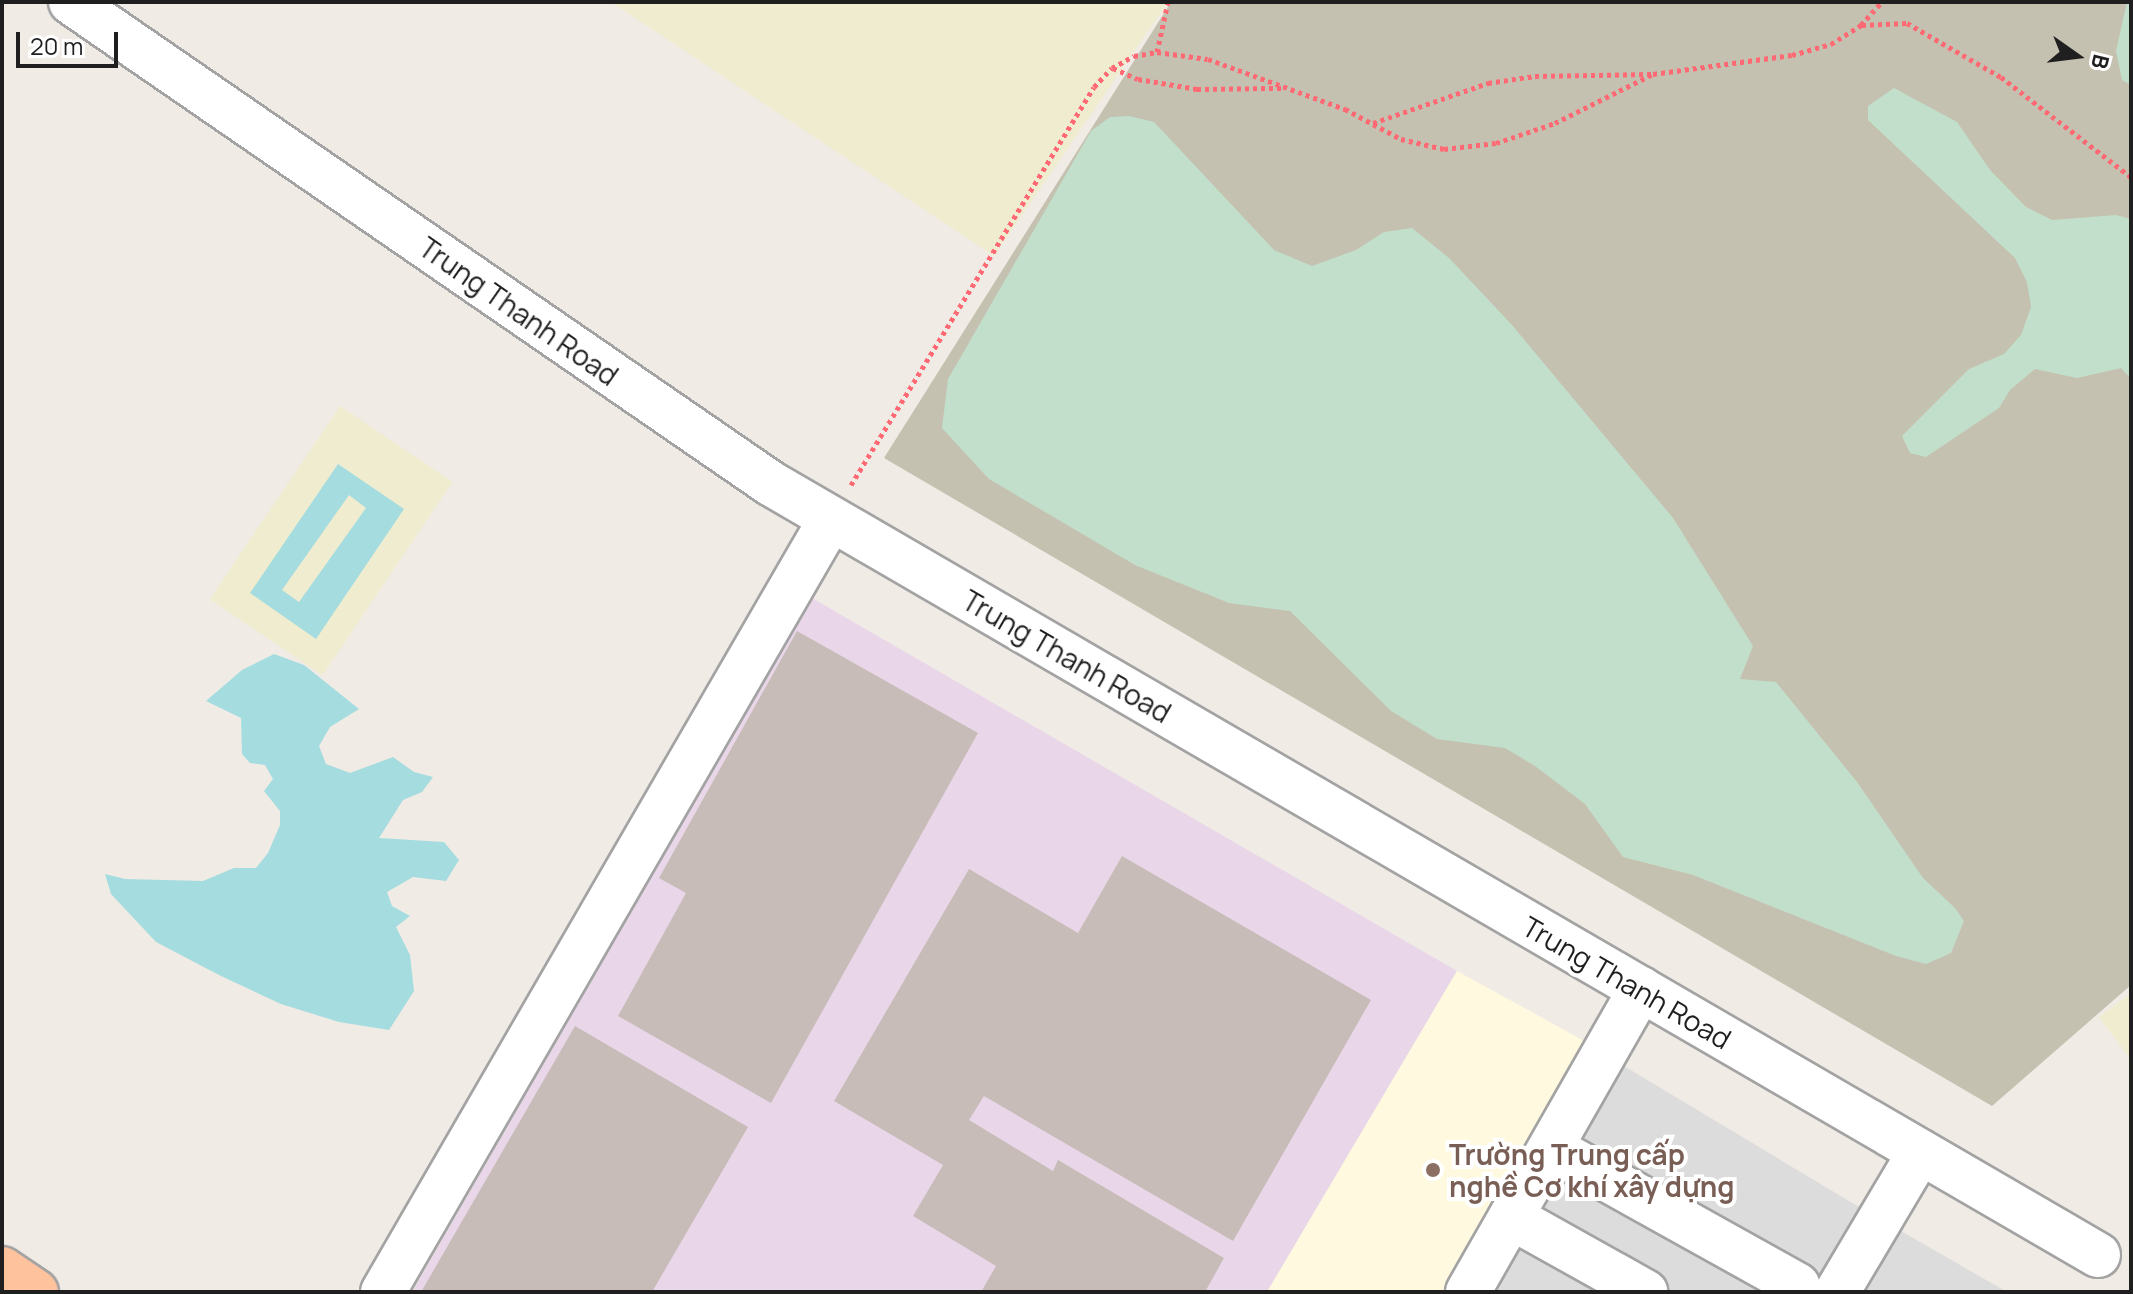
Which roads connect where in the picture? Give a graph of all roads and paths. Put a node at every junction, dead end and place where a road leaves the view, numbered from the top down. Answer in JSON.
{"nodes":[{"id":1,"x":71,"y":2,"type":"edge"},
{"id":2,"x":1168,"y":2,"type":"edge"},
{"id":3,"x":1882,"y":2,"type":"edge"},
{"id":4,"x":1861,"y":25,"type":"junction"},
{"id":5,"x":1157,"y":52,"type":"junction"},
{"id":6,"x":1112,"y":68,"type":"junction"},
{"id":7,"x":1653,"y":74,"type":"junction"},
{"id":8,"x":1287,"y":87,"type":"junction"},
{"id":9,"x":1373,"y":123,"type":"junction"},
{"id":10,"x":2131,"y":177,"type":"edge"},
{"id":11,"x":831,"y":519,"type":"junction"},
{"id":12,"x":1641,"y":989,"type":"junction"},
{"id":13,"x":1551,"y":1148,"type":"junction"},
{"id":14,"x":1920,"y":1152,"type":"junction"},
{"id":15,"x":1511,"y":1217,"type":"junction"},
{"id":16,"x":2098,"y":1255,"type":"dead end"},
{"id":17,"x":2,"y":1269,"type":"edge"},
{"id":18,"x":1476,"y":1289,"type":"edge"},
{"id":19,"x":1817,"y":1289,"type":"edge"},
{"id":20,"x":36,"y":1292,"type":"edge"},
{"id":21,"x":383,"y":1292,"type":"edge"},
{"id":22,"x":1645,"y":1292,"type":"edge"}],
"edges":[{"from":1,"to":11,"type":"street","name":"Trung Thanh Road"},
{"from":2,"to":5,"type":"path"},
{"from":3,"to":4,"type":"path"},
{"from":4,"to":7,"type":"path"},
{"from":4,"to":10,"type":"path"},
{"from":5,"to":6,"type":"path"},
{"from":5,"to":8,"type":"path"},
{"from":6,"to":8,"type":"path"},
{"from":6,"to":11,"type":"path"},
{"from":7,"to":9,"type":"path"},
{"from":7,"to":9,"type":"path"},
{"from":8,"to":9,"type":"path"},
{"from":11,"to":12,"type":"street","name":"Trung Thanh Road"},
{"from":11,"to":21,"type":"street"},
{"from":12,"to":13,"type":"street"},
{"from":12,"to":14,"type":"street","name":"Trung Thanh Road"},
{"from":13,"to":15,"type":"street"},
{"from":13,"to":19,"type":"street"},
{"from":14,"to":16,"type":"street","name":"Trung Thanh Road"},
{"from":14,"to":19,"type":"street"},
{"from":15,"to":18,"type":"street"},
{"from":15,"to":22,"type":"street"},
{"from":17,"to":20,"type":"main road"}]}
